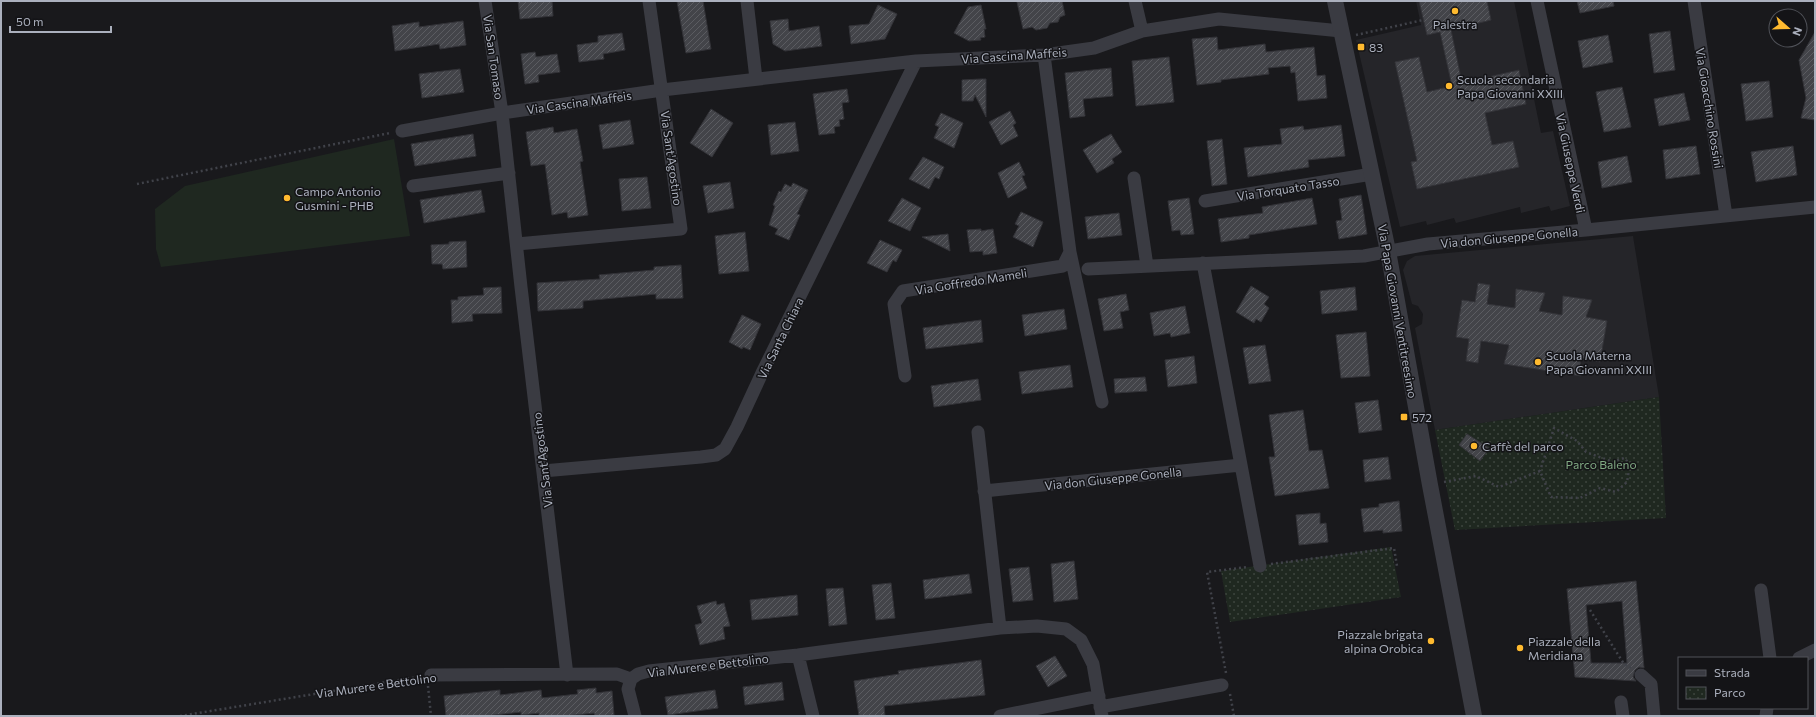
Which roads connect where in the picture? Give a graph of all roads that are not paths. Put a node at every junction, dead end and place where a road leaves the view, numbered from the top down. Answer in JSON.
{"nodes":[{"id":1,"x":485,"y":1,"type":"edge"},
{"id":2,"x":649,"y":1,"type":"edge"},
{"id":3,"x":747,"y":1,"type":"edge"},
{"id":4,"x":1135,"y":1,"type":"edge"},
{"id":5,"x":1334,"y":1,"type":"edge"},
{"id":6,"x":1537,"y":1,"type":"edge"},
{"id":7,"x":1694,"y":1,"type":"edge"},
{"id":8,"x":1142,"y":31,"type":"junction"},
{"id":9,"x":1342,"y":34,"type":"junction"},
{"id":10,"x":1044,"y":55,"type":"junction"},
{"id":11,"x":916,"y":61,"type":"junction"},
{"id":12,"x":756,"y":79,"type":"junction"},
{"id":13,"x":662,"y":90,"type":"junction"},
{"id":14,"x":502,"y":113,"type":"junction"},
{"id":15,"x":402,"y":131,"type":"road end"},
{"id":16,"x":509,"y":173,"type":"junction"},
{"id":17,"x":1372,"y":174,"type":"junction"},
{"id":18,"x":1134,"y":178,"type":"dead end"},
{"id":19,"x":414,"y":186,"type":"dead end"},
{"id":20,"x":1205,"y":201,"type":"dead end"},
{"id":21,"x":1815,"y":207,"type":"edge"},
{"id":22,"x":1726,"y":216,"type":"junction"},
{"id":23,"x":1586,"y":230,"type":"junction"},
{"id":24,"x":517,"y":244,"type":"junction"},
{"id":25,"x":1388,"y":251,"type":"junction"},
{"id":26,"x":1070,"y":252,"type":"junction"},
{"id":27,"x":1203,"y":263,"type":"junction"},
{"id":28,"x":1147,"y":266,"type":"junction"},
{"id":29,"x":1088,"y":269,"type":"dead end"},
{"id":30,"x":905,"y":376,"type":"dead end"},
{"id":31,"x":1102,"y":402,"type":"dead end"},
{"id":32,"x":978,"y":432,"type":"dead end"},
{"id":33,"x":1241,"y":465,"type":"junction"},
{"id":34,"x":543,"y":472,"type":"junction"},
{"id":35,"x":984,"y":491,"type":"junction"},
{"id":36,"x":1260,"y":566,"type":"road end"},
{"id":37,"x":1762,"y":590,"type":"dead end"},
{"id":38,"x":1000,"y":628,"type":"junction"},
{"id":39,"x":1815,"y":650,"type":"edge"},
{"id":40,"x":798,"y":655,"type":"junction"},
{"id":41,"x":1770,"y":657,"type":"edge"},
{"id":42,"x":1801,"y":657,"type":"edge"},
{"id":43,"x":567,"y":675,"type":"junction"},
{"id":44,"x":1641,"y":675,"type":"road end"},
{"id":45,"x":429,"y":676,"type":"road end"},
{"id":46,"x":631,"y":679,"type":"junction"},
{"id":47,"x":1226,"y":684,"type":"road end"},
{"id":48,"x":1621,"y":702,"type":"dead end"},
{"id":49,"x":1100,"y":706,"type":"edge"},
{"id":50,"x":635,"y":716,"type":"edge"},
{"id":51,"x":813,"y":716,"type":"edge"},
{"id":52,"x":1000,"y":716,"type":"edge"},
{"id":53,"x":1474,"y":716,"type":"edge"},
{"id":54,"x":1623,"y":716,"type":"edge"},
{"id":55,"x":1654,"y":716,"type":"edge"}],
"edges":[{"from":1,"to":14,"type":"street","name":"Via San Tomaso"},
{"from":2,"to":13,"type":"street"},
{"from":3,"to":12,"type":"street"},
{"from":4,"to":8,"type":"street"},
{"from":5,"to":9,"type":"street","name":"Via Papa Giovanni Ventitreesimo"},
{"from":6,"to":23,"type":"street","name":"Via Giuseppe Verdi"},
{"from":7,"to":22,"type":"street","name":"Via Gioacchino Rossini"},
{"from":8,"to":9,"type":"street","name":"Via Cascina Maffeis"},
{"from":8,"to":10,"type":"street","name":"Via Cascina Maffeis"},
{"from":9,"to":17,"type":"street","name":"Via Papa Giovanni Ventitreesimo"},
{"from":10,"to":11,"type":"street","name":"Via Cascina Maffeis"},
{"from":10,"to":26,"type":"street"},
{"from":11,"to":12,"type":"street","name":"Via Cascina Maffeis"},
{"from":11,"to":34,"type":"street","name":"Via Santa Chiara"},
{"from":12,"to":13,"type":"street","name":"Via Cascina Maffeis"},
{"from":13,"to":14,"type":"street","name":"Via Cascina Maffeis"},
{"from":13,"to":24,"type":"street","name":"Via Sant'Agostino"},
{"from":14,"to":15,"type":"street","name":"Via Cascina Maffeis"},
{"from":14,"to":16,"type":"street","name":"Via Sant'Agostino"},
{"from":16,"to":19,"type":"street"},
{"from":16,"to":24,"type":"street","name":"Via Sant'Agostino"},
{"from":17,"to":20,"type":"street","name":"Via Torquato Tasso"},
{"from":17,"to":25,"type":"street","name":"Via Papa Giovanni Ventitreesimo"},
{"from":18,"to":28,"type":"street"},
{"from":21,"to":22,"type":"street","name":"Via don Giuseppe Gonella"},
{"from":22,"to":23,"type":"street","name":"Via don Giuseppe Gonella"},
{"from":23,"to":25,"type":"street","name":"Via don Giuseppe Gonella"},
{"from":24,"to":34,"type":"street","name":"Via Sant'Agostino"},
{"from":25,"to":27,"type":"street","name":"Via don Giuseppe Gonella"},
{"from":25,"to":53,"type":"street","name":"Via Papa Giovanni Ventitreesimo"},
{"from":26,"to":30,"type":"street","name":"Via Goffredo Mameli"},
{"from":26,"to":31,"type":"street"},
{"from":27,"to":28,"type":"street","name":"Via don Giuseppe Gonella"},
{"from":27,"to":33,"type":"street"},
{"from":28,"to":29,"type":"street","name":"Via don Giuseppe Gonella"},
{"from":32,"to":35,"type":"street"},
{"from":33,"to":35,"type":"street","name":"Via don Giuseppe Gonella"},
{"from":33,"to":36,"type":"street"},
{"from":34,"to":43,"type":"street","name":"Via Sant'Agostino"},
{"from":35,"to":38,"type":"street"},
{"from":37,"to":41,"type":"street"},
{"from":38,"to":40,"type":"street","name":"Via Murere e Bettolino"},
{"from":38,"to":49,"type":"street","name":"Via Murere e Bettolino"},
{"from":39,"to":42,"type":"street"},
{"from":40,"to":46,"type":"street","name":"Via Murere e Bettolino"},
{"from":40,"to":51,"type":"street"},
{"from":43,"to":45,"type":"street","name":"Via Murere e Bettolino"},
{"from":43,"to":46,"type":"street","name":"Via Murere e Bettolino"},
{"from":44,"to":55,"type":"street"},
{"from":46,"to":50,"type":"street"},
{"from":47,"to":49,"type":"street"},
{"from":48,"to":54,"type":"street"},
{"from":49,"to":52,"type":"street"}]}
